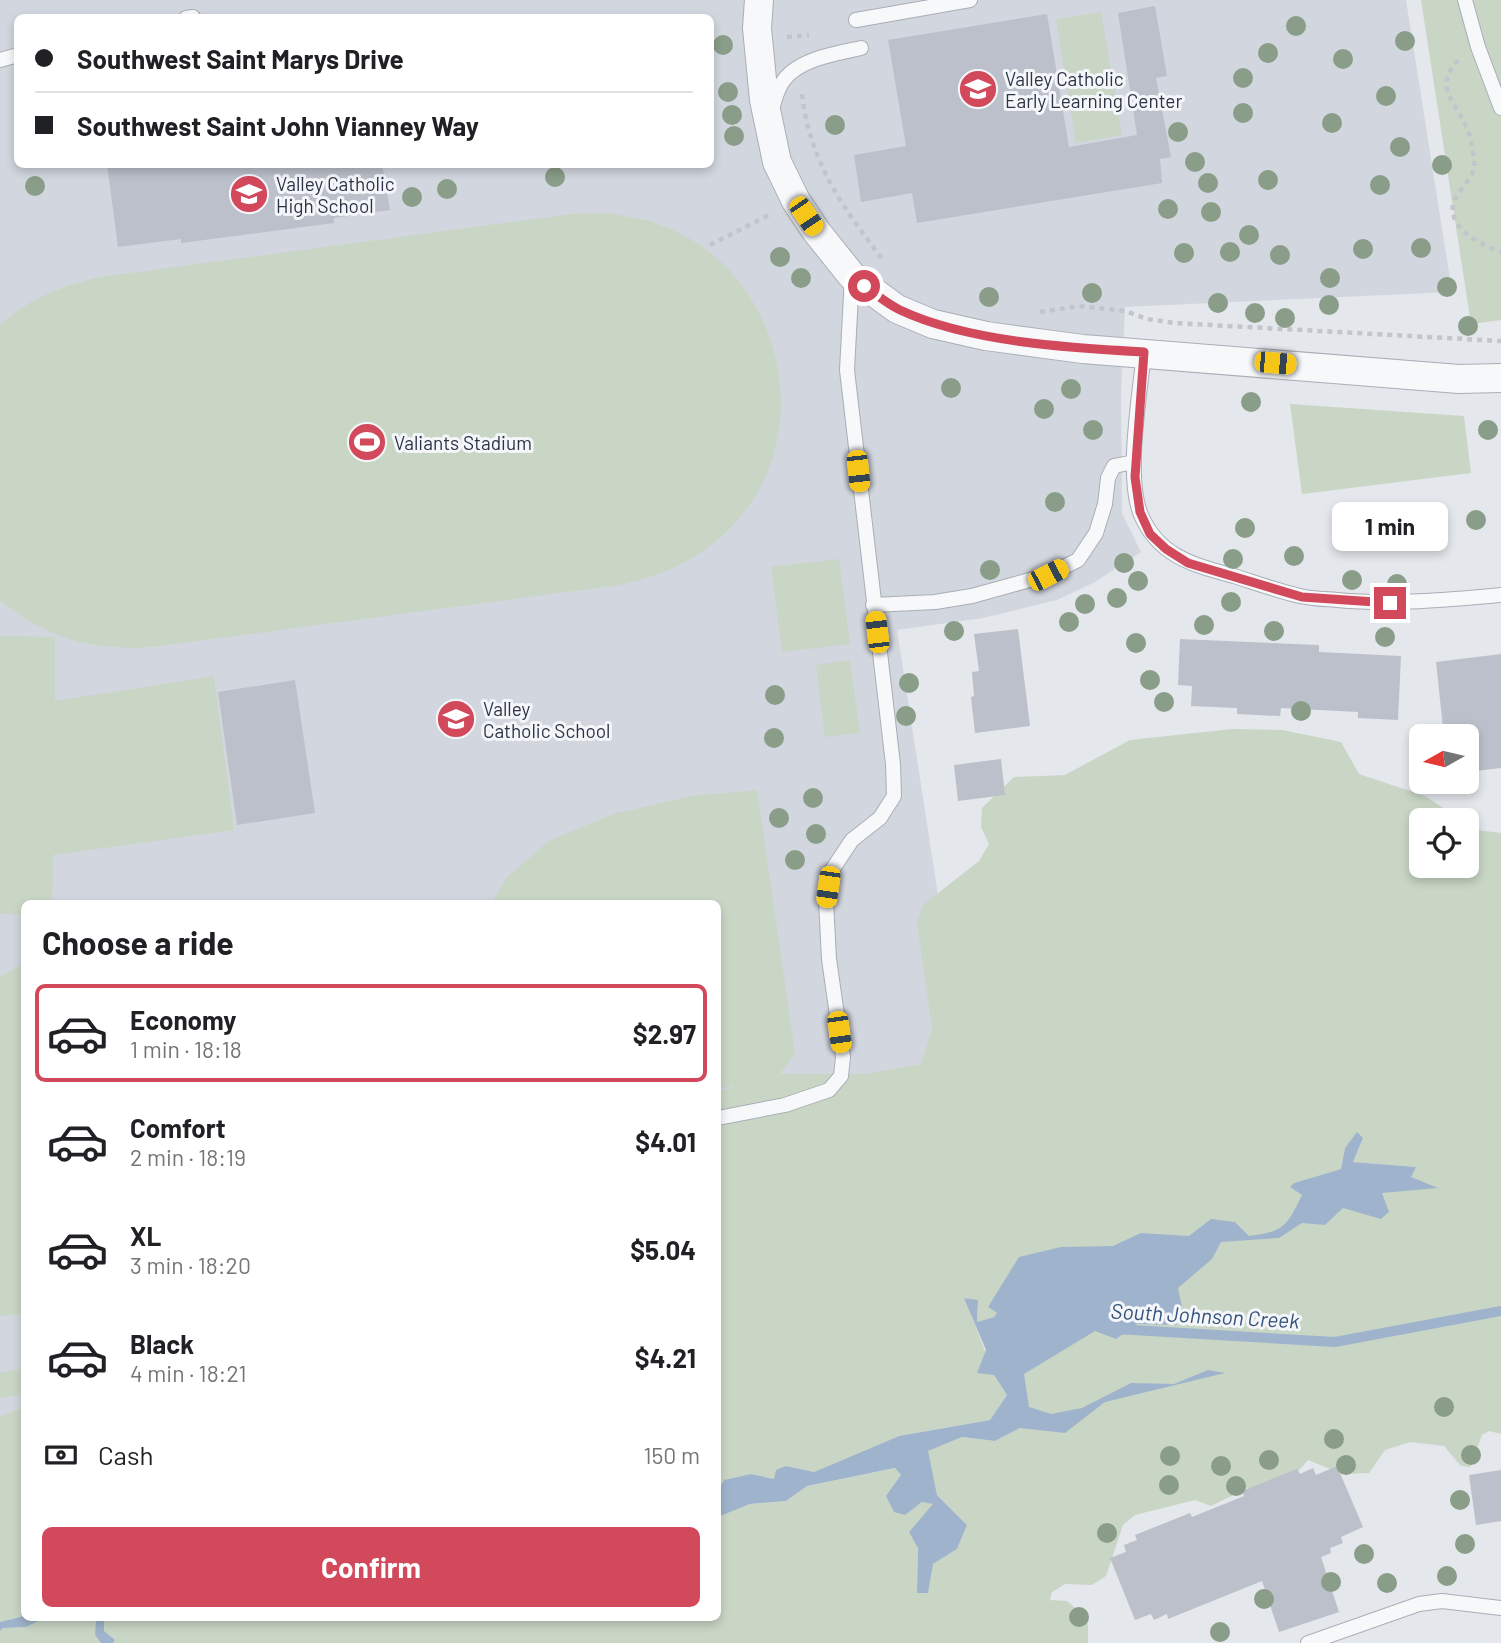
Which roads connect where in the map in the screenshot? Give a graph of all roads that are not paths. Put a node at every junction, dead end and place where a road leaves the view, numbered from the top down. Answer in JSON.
{"nodes":[{"id":1,"x":759,"y":0,"type":"edge"},
{"id":2,"x":970,"y":0,"type":"edge"},
{"id":3,"x":1465,"y":0,"type":"edge"},
{"id":4,"x":856,"y":20,"type":"dead end"},
{"id":5,"x":861,"y":48,"type":"dead end"},
{"id":6,"x":1501,"y":108,"type":"edge"},
{"id":7,"x":768,"y":122,"type":"junction"},
{"id":8,"x":852,"y":276,"type":"junction"},
{"id":9,"x":1144,"y":352,"type":"junction"},
{"id":10,"x":1501,"y":378,"type":"edge"},
{"id":11,"x":1134,"y":463,"type":"junction"},
{"id":12,"x":1501,"y":595,"type":"edge"},
{"id":13,"x":873,"y":606,"type":"junction"},
{"id":14,"x":721,"y":1117,"type":"edge"},
{"id":15,"x":1501,"y":1608,"type":"edge"},
{"id":16,"x":1308,"y":1643,"type":"edge"}],
"edges":[{"from":1,"to":7,"type":"street"},
{"from":2,"to":4,"type":"lane"},
{"from":3,"to":6,"type":"lane"},
{"from":5,"to":7,"type":"lane"},
{"from":7,"to":8,"type":"street"},
{"from":8,"to":9,"type":"street"},
{"from":8,"to":13,"type":"lane"},
{"from":9,"to":10,"type":"street"},
{"from":9,"to":11,"type":"lane"},
{"from":11,"to":12,"type":"lane"},
{"from":11,"to":13,"type":"lane"},
{"from":13,"to":14,"type":"lane"},
{"from":15,"to":16,"type":"lane"}]}
